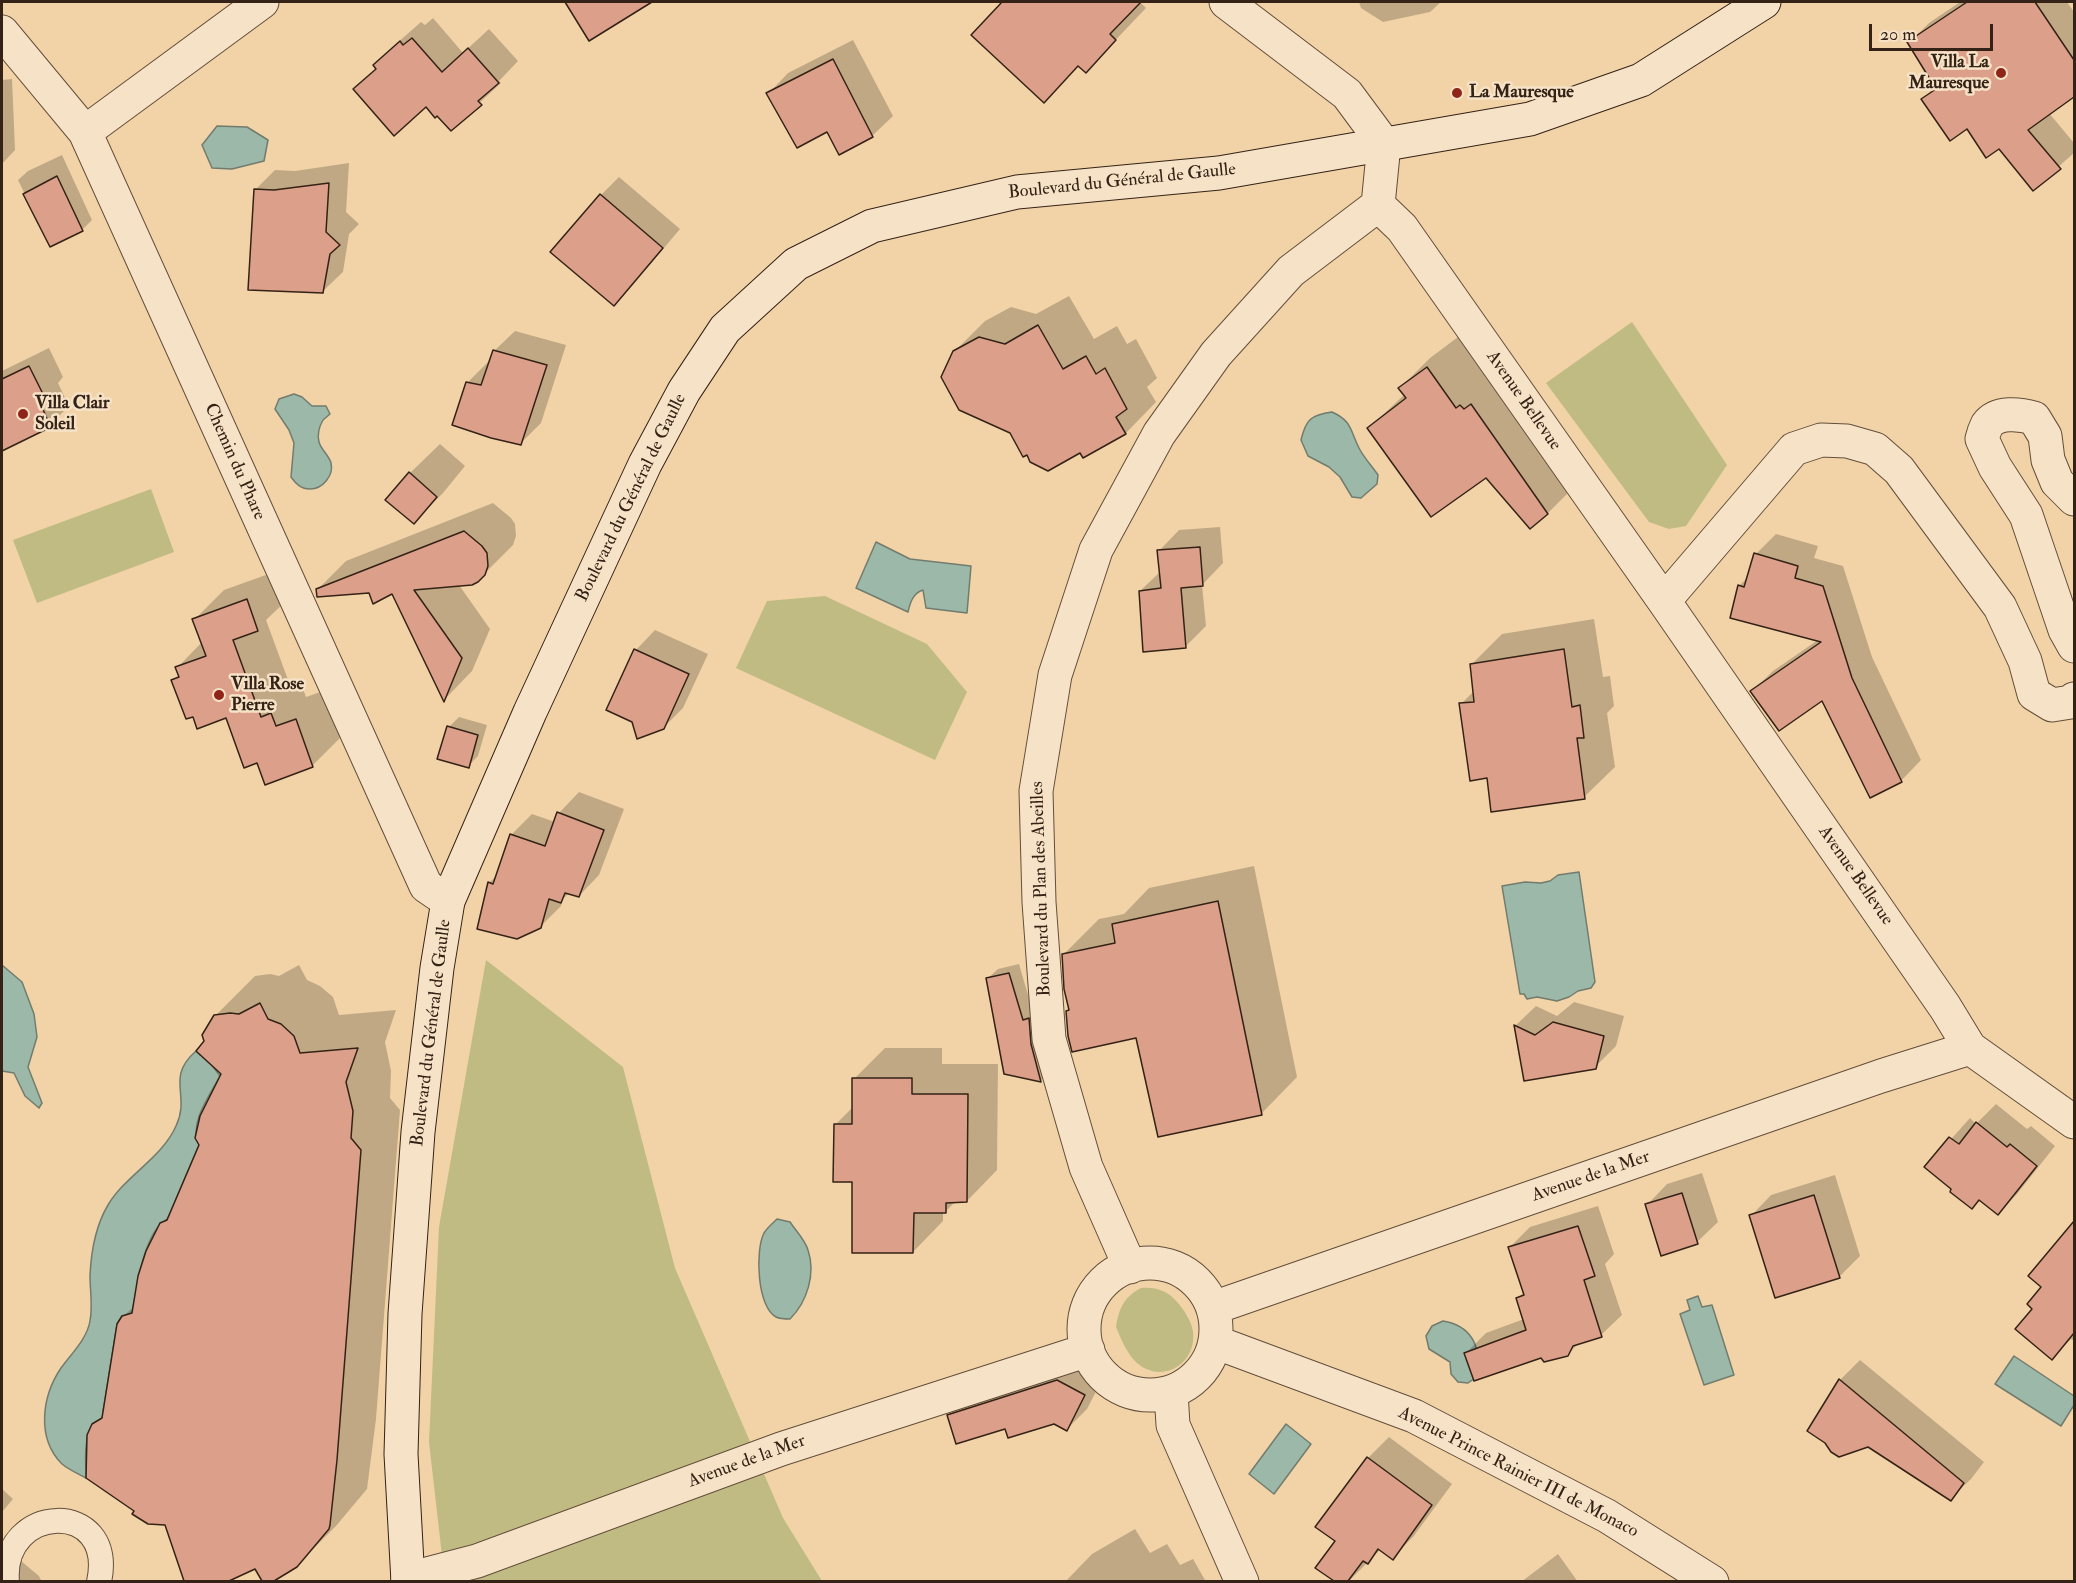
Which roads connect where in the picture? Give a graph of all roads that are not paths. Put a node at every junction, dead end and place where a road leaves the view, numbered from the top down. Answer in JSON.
{"nodes":[{"id":1,"x":262,"y":2,"type":"edge"},
{"id":2,"x":1226,"y":2,"type":"edge"},
{"id":3,"x":1764,"y":2,"type":"edge"},
{"id":4,"x":2,"y":32,"type":"edge"},
{"id":5,"x":85,"y":132,"type":"junction"},
{"id":6,"x":1384,"y":144,"type":"junction"},
{"id":7,"x":1378,"y":205,"type":"junction"},
{"id":8,"x":2074,"y":499,"type":"edge"},
{"id":9,"x":1664,"y":601,"type":"junction"},
{"id":10,"x":2074,"y":646,"type":"edge"},
{"id":11,"x":2074,"y":699,"type":"edge"},
{"id":12,"x":448,"y":902,"type":"junction"},
{"id":13,"x":1970,"y":1048,"type":"junction"},
{"id":14,"x":2074,"y":1122,"type":"edge"},
{"id":15,"x":1130,"y":1267,"type":"junction"},
{"id":16,"x":1213,"y":1308,"type":"junction"},
{"id":17,"x":1215,"y":1342,"type":"junction"},
{"id":18,"x":1088,"y":1350,"type":"junction"},
{"id":19,"x":1171,"y":1392,"type":"junction"},
{"id":20,"x":408,"y":1580,"type":"edge"},
{"id":21,"x":7,"y":1581,"type":"edge"},
{"id":22,"x":99,"y":1581,"type":"edge"},
{"id":23,"x":1242,"y":1581,"type":"edge"},
{"id":24,"x":1712,"y":1581,"type":"edge"}],
"edges":[{"from":1,"to":5,"type":"street"},
{"from":2,"to":6,"type":"street"},
{"from":3,"to":6,"type":"street","name":"Boulevard du Général de Gaulle"},
{"from":4,"to":5,"type":"street","name":"Chemin du Phare"},
{"from":5,"to":12,"type":"street","name":"Chemin du Phare"},
{"from":6,"to":7,"type":"street"},
{"from":6,"to":12,"type":"street","name":"Boulevard du Général de Gaulle"},
{"from":7,"to":9,"type":"street","name":"Avenue Bellevue"},
{"from":7,"to":15,"type":"street","name":"Boulevard du Plan des Abeilles"},
{"from":8,"to":10,"type":"street"},
{"from":9,"to":11,"type":"street"},
{"from":9,"to":13,"type":"street","name":"Avenue Bellevue"},
{"from":12,"to":20,"type":"street","name":"Boulevard du Général de Gaulle"},
{"from":13,"to":14,"type":"street","name":"Avenue Bellevue"},
{"from":13,"to":16,"type":"street","name":"Avenue de la Mer"},
{"from":15,"to":16,"type":"street"},
{"from":15,"to":18,"type":"street"},
{"from":16,"to":17,"type":"street"},
{"from":17,"to":19,"type":"street"},
{"from":17,"to":24,"type":"street","name":"Avenue Prince Rainier III de Monaco"},
{"from":18,"to":19,"type":"street"},
{"from":18,"to":20,"type":"street","name":"Avenue de la Mer"},
{"from":19,"to":23,"type":"street"},
{"from":21,"to":22,"type":"lane"}]}
